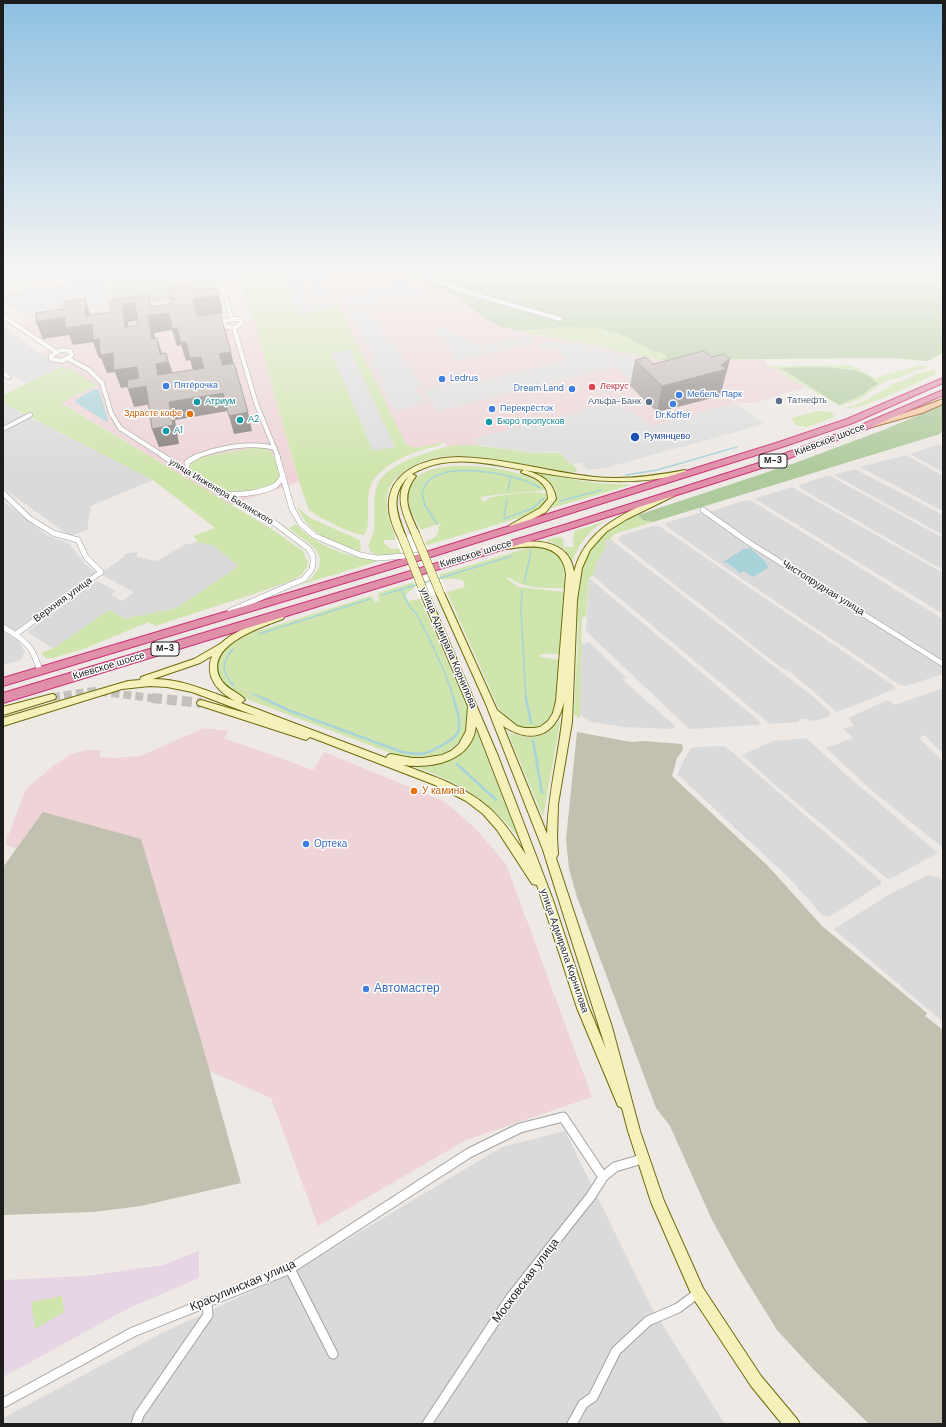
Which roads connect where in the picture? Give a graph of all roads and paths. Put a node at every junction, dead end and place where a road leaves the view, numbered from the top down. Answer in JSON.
{"nodes":[{"id":1,"x":38,"y":340,"type":"edge"},
{"id":2,"x":237,"y":340,"type":"edge"},
{"id":3,"x":56,"y":352,"type":"junction"},
{"id":4,"x":69,"y":358,"type":"junction"},
{"id":5,"x":3,"y":372,"type":"edge"},
{"id":6,"x":9,"y":377,"type":"dead end"},
{"id":7,"x":943,"y":380,"type":"edge"},
{"id":8,"x":943,"y":392,"type":"edge"},
{"id":9,"x":943,"y":401,"type":"edge"},
{"id":10,"x":30,"y":415,"type":"dead end"},
{"id":11,"x":864,"y":427,"type":"junction"},
{"id":12,"x":3,"y":429,"type":"edge"},
{"id":13,"x":275,"y":448,"type":"junction"},
{"id":14,"x":728,"y":462,"type":"junction"},
{"id":15,"x":187,"y":472,"type":"junction"},
{"id":16,"x":283,"y":474,"type":"junction"},
{"id":17,"x":680,"y":491,"type":"junction"},
{"id":18,"x":3,"y":493,"type":"edge"},
{"id":19,"x":222,"y":493,"type":"junction"},
{"id":20,"x":703,"y":510,"type":"dead end"},
{"id":21,"x":508,"y":530,"type":"junction"},
{"id":22,"x":492,"y":550,"type":"junction"},
{"id":23,"x":430,"y":554,"type":"junction"},
{"id":24,"x":308,"y":605,"type":"junction"},
{"id":25,"x":216,"y":617,"type":"junction"},
{"id":26,"x":3,"y":627,"type":"edge"},
{"id":27,"x":16,"y":634,"type":"junction"},
{"id":28,"x":225,"y":644,"type":"junction"},
{"id":29,"x":943,"y":664,"type":"edge"},
{"id":30,"x":40,"y":671,"type":"junction"},
{"id":31,"x":3,"y":682,"type":"edge"},
{"id":32,"x":122,"y":686,"type":"junction"},
{"id":33,"x":52,"y":697,"type":"tunnel mouth"},
{"id":34,"x":3,"y":698,"type":"edge"},
{"id":35,"x":470,"y":702,"type":"junction"},
{"id":36,"x":489,"y":702,"type":"junction"},
{"id":37,"x":201,"y":703,"type":"tunnel mouth"},
{"id":38,"x":3,"y":711,"type":"edge"},
{"id":39,"x":3,"y":722,"type":"edge"},
{"id":40,"x":335,"y":741,"type":"junction"},
{"id":41,"x":556,"y":873,"type":"junction"},
{"id":42,"x":548,"y":900,"type":"junction"},
{"id":43,"x":634,"y":1131,"type":"junction"},
{"id":44,"x":642,"y":1159,"type":"junction"},
{"id":45,"x":603,"y":1177,"type":"junction"},
{"id":46,"x":290,"y":1269,"type":"junction"},
{"id":47,"x":698,"y":1293,"type":"junction"},
{"id":48,"x":207,"y":1302,"type":"junction"},
{"id":49,"x":333,"y":1354,"type":"dead end"},
{"id":50,"x":3,"y":1403,"type":"edge"},
{"id":51,"x":786,"y":1421,"type":"edge"},
{"id":52,"x":136,"y":1424,"type":"edge"},
{"id":53,"x":427,"y":1424,"type":"edge"},
{"id":54,"x":572,"y":1424,"type":"edge"}],
"edges":[{"from":1,"to":3,"type":"street","name":"улица Инженера Балинского"},
{"from":2,"to":13,"type":"street"},
{"from":3,"to":4,"type":"street","name":"улица Инженера Балинского"},
{"from":3,"to":4,"type":"street","name":"улица Инженера Балинского"},
{"from":4,"to":15,"type":"street","name":"улица Инженера Балинского"},
{"from":5,"to":6,"type":"street"},
{"from":7,"to":14,"type":"highway","name":"Киевское шоссе","number":"М-3"},
{"from":8,"to":11,"type":"highway","name":"Киевское шоссе","number":"М-3"},
{"from":9,"to":11,"type":"main road"},
{"from":10,"to":12,"type":"street"},
{"from":11,"to":17,"type":"highway","name":"Киевское шоссе","number":"М-3"},
{"from":13,"to":15,"type":"street"},
{"from":13,"to":16,"type":"street"},
{"from":14,"to":21,"type":"highway","name":"Киевское шоссе","number":"М-3"},
{"from":14,"to":35,"type":"main road","name":"улица Адмирала Корнилова","bridge":true},
{"from":15,"to":19,"type":"street","name":"улица Инженера Балинского"},
{"from":16,"to":19,"type":"street"},
{"from":16,"to":23,"type":"street"},
{"from":17,"to":22,"type":"highway","name":"Киевское шоссе","number":"М-3"},
{"from":17,"to":41,"type":"main road"},
{"from":18,"to":27,"type":"street","name":"Верхняя улица"},
{"from":19,"to":25,"type":"street","name":"улица Инженера Балинского"},
{"from":20,"to":29,"type":"street","name":"Чистопрудная улица"},
{"from":21,"to":23,"type":"highway","name":"Киевское шоссе","number":"М-3"},
{"from":21,"to":36,"type":"main road","name":"улица Адмирала Корнилова","bridge":true},
{"from":22,"to":24,"type":"highway","name":"Киевское шоссе","number":"М-3"},
{"from":22,"to":36,"type":"main road"},
{"from":23,"to":25,"type":"highway","name":"Киевское шоссе","number":"М-3"},
{"from":24,"to":28,"type":"main road"},
{"from":24,"to":34,"type":"highway","name":"Киевское шоссе","number":"М-3"},
{"from":25,"to":30,"type":"highway","name":"Киевское шоссе","number":"М-3"},
{"from":26,"to":27,"type":"street"},
{"from":27,"to":30,"type":"street"},
{"from":28,"to":32,"type":"main road"},
{"from":28,"to":35,"type":"main road"},
{"from":30,"to":31,"type":"highway","name":"Киевское шоссе","number":"М-3"},
{"from":32,"to":39,"type":"main road"},
{"from":32,"to":40,"type":"main road"},
{"from":33,"to":38,"type":"main road"},
{"from":35,"to":42,"type":"main road","name":"улица Адмирала Корнилова"},
{"from":36,"to":41,"type":"main road","name":"улица Адмирала Корнилова"},
{"from":37,"to":40,"type":"main road"},
{"from":40,"to":42,"type":"main road"},
{"from":41,"to":43,"type":"main road","name":"улица Адмирала Корнилова"},
{"from":42,"to":43,"type":"main road","name":"улица Адмирала Корнилова"},
{"from":43,"to":44,"type":"main road","name":"улица Адмирала Корнилова"},
{"from":44,"to":45,"type":"street","name":"Московская улица"},
{"from":44,"to":47,"type":"main road","name":"улица Адмирала Корнилова"},
{"from":45,"to":46,"type":"street","name":"Красулинская улица"},
{"from":45,"to":53,"type":"street","name":"Московская улица"},
{"from":46,"to":48,"type":"street","name":"Красулинская улица"},
{"from":46,"to":49,"type":"street"},
{"from":47,"to":51,"type":"main road","name":"улица Адмирала Корнилова"},
{"from":47,"to":54,"type":"street"},
{"from":48,"to":50,"type":"street","name":"Красулинская улица"},
{"from":48,"to":52,"type":"street"}]}
